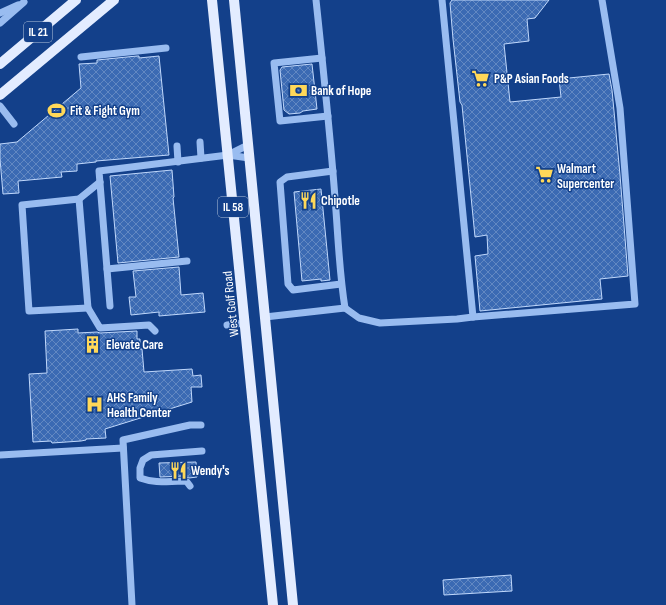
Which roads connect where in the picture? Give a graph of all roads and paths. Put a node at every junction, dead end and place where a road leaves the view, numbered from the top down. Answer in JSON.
{"nodes":[{"id":1,"x":76,"y":0,"type":"edge"},
{"id":2,"x":114,"y":0,"type":"edge"},
{"id":3,"x":212,"y":0,"type":"edge"},
{"id":4,"x":234,"y":0,"type":"edge"},
{"id":5,"x":316,"y":0,"type":"edge"},
{"id":6,"x":442,"y":0,"type":"edge"},
{"id":7,"x":602,"y":0,"type":"edge"},
{"id":8,"x":26,"y":1,"type":"edge"},
{"id":9,"x":0,"y":13,"type":"edge"},
{"id":10,"x":0,"y":23,"type":"edge"},
{"id":11,"x":166,"y":48,"type":"dead end"},
{"id":12,"x":81,"y":57,"type":"dead end"},
{"id":13,"x":322,"y":58,"type":"junction"},
{"id":14,"x":0,"y":64,"type":"edge"},
{"id":15,"x":0,"y":95,"type":"edge"},
{"id":16,"x":0,"y":106,"type":"edge"},
{"id":17,"x":328,"y":116,"type":"junction"},
{"id":18,"x":14,"y":124,"type":"dead end"},
{"id":19,"x":200,"y":142,"type":"dead end"},
{"id":20,"x":248,"y":145,"type":"junction"},
{"id":21,"x":177,"y":146,"type":"dead end"},
{"id":22,"x":228,"y":155,"type":"junction"},
{"id":23,"x":201,"y":158,"type":"junction"},
{"id":24,"x":249,"y":158,"type":"junction"},
{"id":25,"x":178,"y":162,"type":"junction"},
{"id":26,"x":333,"y":171,"type":"junction"},
{"id":27,"x":100,"y":182,"type":"junction"},
{"id":28,"x":79,"y":199,"type":"junction"},
{"id":29,"x":187,"y":261,"type":"dead end"},
{"id":30,"x":107,"y":269,"type":"junction"},
{"id":31,"x":341,"y":284,"type":"junction"},
{"id":32,"x":110,"y":306,"type":"dead end"},
{"id":33,"x":88,"y":308,"type":"junction"},
{"id":34,"x":345,"y":308,"type":"junction"},
{"id":35,"x":265,"y":317,"type":"junction"},
{"id":36,"x":473,"y":317,"type":"junction"},
{"id":37,"x":245,"y":323,"type":"junction"},
{"id":38,"x":227,"y":325,"type":"dead end"},
{"id":39,"x":156,"y":331,"type":"dead end"},
{"id":40,"x":202,"y":426,"type":"dead end"},
{"id":41,"x":123,"y":448,"type":"junction"},
{"id":42,"x":202,"y":451,"type":"dead end"},
{"id":43,"x":0,"y":455,"type":"edge"},
{"id":44,"x":190,"y":486,"type":"dead end"},
{"id":45,"x":132,"y":605,"type":"edge"},
{"id":46,"x":273,"y":605,"type":"edge"},
{"id":47,"x":293,"y":605,"type":"edge"}],
"edges":[{"from":1,"to":14,"type":"main road","number":"IL 21"},
{"from":2,"to":15,"type":"main road","number":"IL 21"},
{"from":3,"to":22,"type":"main road","name":"West Golf Road","number":"IL 58"},
{"from":4,"to":20,"type":"main road","number":"IL 58"},
{"from":5,"to":13,"type":"lane"},
{"from":6,"to":36,"type":"lane"},
{"from":7,"to":36,"type":"lane"},
{"from":8,"to":9,"type":"lane"},
{"from":8,"to":10,"type":"lane"},
{"from":11,"to":12,"type":"lane"},
{"from":13,"to":17,"type":"lane"},
{"from":13,"to":17,"type":"lane"},
{"from":16,"to":18,"type":"lane"},
{"from":17,"to":26,"type":"lane"},
{"from":19,"to":23,"type":"lane"},
{"from":20,"to":22,"type":"lane"},
{"from":20,"to":24,"type":"main road","number":"IL 58"},
{"from":21,"to":25,"type":"lane"},
{"from":22,"to":23,"type":"lane"},
{"from":22,"to":24,"type":"lane"},
{"from":22,"to":37,"type":"main road","name":"West Golf Road","number":"IL 58"},
{"from":23,"to":25,"type":"lane"},
{"from":24,"to":35,"type":"main road","number":"IL 58"},
{"from":25,"to":27,"type":"lane"},
{"from":26,"to":31,"type":"lane"},
{"from":26,"to":31,"type":"lane"},
{"from":27,"to":28,"type":"lane"},
{"from":27,"to":30,"type":"lane"},
{"from":28,"to":33,"type":"lane"},
{"from":28,"to":33,"type":"lane"},
{"from":29,"to":30,"type":"lane"},
{"from":30,"to":32,"type":"lane"},
{"from":31,"to":34,"type":"lane"},
{"from":33,"to":39,"type":"lane"},
{"from":34,"to":35,"type":"lane"},
{"from":34,"to":36,"type":"lane"},
{"from":35,"to":47,"type":"main road","number":"IL 58"},
{"from":37,"to":38,"type":"lane"},
{"from":37,"to":46,"type":"main road","name":"West Golf Road","number":"IL 58"},
{"from":40,"to":41,"type":"lane"},
{"from":41,"to":43,"type":"lane"},
{"from":41,"to":45,"type":"lane"},
{"from":42,"to":44,"type":"lane"}]}
